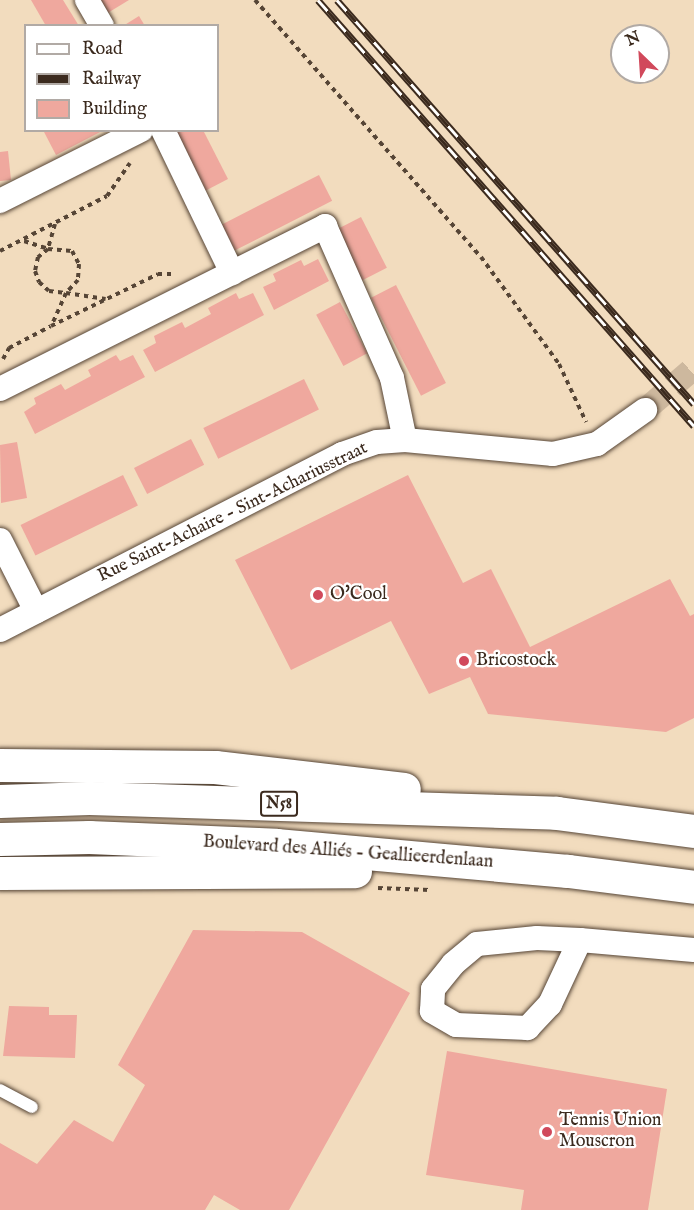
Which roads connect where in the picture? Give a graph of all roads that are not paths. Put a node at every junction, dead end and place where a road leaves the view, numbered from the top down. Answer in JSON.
{"nodes":[{"id":1,"x":87,"y":0,"type":"edge"},
{"id":2,"x":101,"y":24,"type":"edge"},
{"id":3,"x":137,"y":132,"type":"edge"},
{"id":4,"x":164,"y":132,"type":"edge"},
{"id":5,"x":0,"y":201,"type":"edge"},
{"id":6,"x":232,"y":273,"type":"junction"},
{"id":7,"x":0,"y":389,"type":"edge"},
{"id":8,"x":645,"y":410,"type":"tunnel mouth"},
{"id":9,"x":405,"y":440,"type":"junction"},
{"id":10,"x":0,"y":540,"type":"edge"},
{"id":11,"x":36,"y":611,"type":"junction"},
{"id":12,"x":0,"y":630,"type":"edge"},
{"id":13,"x":10,"y":762,"type":"edge"},
{"id":14,"x":0,"y":801,"type":"edge"},
{"id":15,"x":557,"y":813,"type":"junction"},
{"id":16,"x":694,"y":831,"type":"edge"},
{"id":17,"x":0,"y":839,"type":"edge"},
{"id":18,"x":413,"y":856,"type":"junction"},
{"id":19,"x":0,"y":873,"type":"edge"},
{"id":20,"x":694,"y":887,"type":"edge"},
{"id":21,"x":580,"y":940,"type":"junction"},
{"id":22,"x":694,"y":950,"type":"edge"},
{"id":23,"x":0,"y":1090,"type":"edge"},
{"id":24,"x":32,"y":1107,"type":"dead end"}],
"edges":[{"from":1,"to":2,"type":"street"},
{"from":3,"to":5,"type":"street"},
{"from":4,"to":6,"type":"street"},
{"from":6,"to":7,"type":"street"},
{"from":6,"to":9,"type":"street"},
{"from":8,"to":9,"type":"street","name":"Rue Saint-Achaire - Sint-Achariusstraat"},
{"from":9,"to":11,"type":"street","name":"Rue Saint-Achaire - Sint-Achariusstraat"},
{"from":10,"to":11,"type":"street"},
{"from":11,"to":12,"type":"street","name":"Rue Saint-Achaire - Sint-Achariusstraat"},
{"from":13,"to":15,"type":"highway"},
{"from":14,"to":15,"type":"highway","number":"N58"},
{"from":15,"to":16,"type":"highway","number":"N58"},
{"from":17,"to":18,"type":"highway","name":"Boulevard des Alliés - Geallieerdenlaan"},
{"from":18,"to":19,"type":"highway"},
{"from":18,"to":20,"type":"highway","name":"Boulevard des Alliés - Geallieerdenlaan"},
{"from":21,"to":21,"type":"street"},
{"from":21,"to":22,"type":"street"},
{"from":23,"to":24,"type":"lane"}]}
